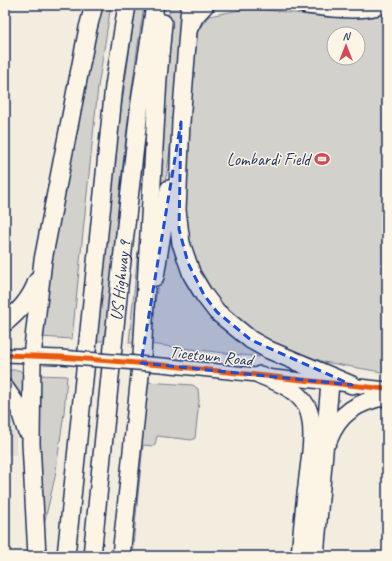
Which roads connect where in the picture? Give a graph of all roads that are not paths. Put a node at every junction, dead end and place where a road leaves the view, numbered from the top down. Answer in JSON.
{"nodes":[{"id":1,"x":90,"y":5,"type":"edge"},
{"id":2,"x":94,"y":5,"type":"edge"},
{"id":3,"x":127,"y":5,"type":"edge"},
{"id":4,"x":155,"y":5,"type":"edge"},
{"id":5,"x":164,"y":5,"type":"edge"},
{"id":6,"x":190,"y":5,"type":"edge"},
{"id":7,"x":205,"y":5,"type":"edge"},
{"id":8,"x":306,"y":5,"type":"edge"},
{"id":9,"x":382,"y":5,"type":"edge"},
{"id":10,"x":88,"y":28,"type":"junction"},
{"id":11,"x":188,"y":31,"type":"junction"},
{"id":12,"x":181,"y":122,"type":"junction"},
{"id":13,"x":43,"y":260,"type":"junction"},
{"id":14,"x":5,"y":323,"type":"edge"},
{"id":15,"x":5,"y":355,"type":"edge"},
{"id":16,"x":32,"y":356,"type":"junction"},
{"id":17,"x":142,"y":356,"type":"junction"},
{"id":18,"x":260,"y":375,"type":"junction"},
{"id":19,"x":330,"y":383,"type":"junction"},
{"id":20,"x":352,"y":385,"type":"junction"},
{"id":21,"x":5,"y":388,"type":"edge"},
{"id":22,"x":387,"y":389,"type":"edge"},
{"id":23,"x":387,"y":396,"type":"edge"},
{"id":24,"x":30,"y":443,"type":"junction"},
{"id":25,"x":325,"y":449,"type":"junction"},
{"id":26,"x":37,"y":556,"type":"edge"},
{"id":27,"x":66,"y":556,"type":"edge"},
{"id":28,"x":92,"y":556,"type":"edge"},
{"id":29,"x":121,"y":556,"type":"edge"},
{"id":30,"x":300,"y":556,"type":"edge"},
{"id":31,"x":315,"y":556,"type":"edge"}],
"edges":[{"from":1,"to":10,"type":"highway"},
{"from":2,"to":10,"type":"highway"},
{"from":3,"to":27,"type":"highway","name":"US Highway 9"},
{"from":4,"to":28,"type":"highway","name":"US Highway 9"},
{"from":5,"to":17,"type":"highway"},
{"from":6,"to":11,"type":"highway"},
{"from":7,"to":11,"type":"highway"},
{"from":8,"to":9,"type":"highway"},
{"from":10,"to":13,"type":"highway"},
{"from":11,"to":12,"type":"highway"},
{"from":12,"to":17,"type":"highway"},
{"from":12,"to":20,"type":"highway"},
{"from":13,"to":14,"type":"highway"},
{"from":13,"to":16,"type":"highway"},
{"from":15,"to":16,"type":"street","name":"Ticetown Road"},
{"from":16,"to":18,"type":"street","name":"Ticetown Road","bridge":true},
{"from":16,"to":24,"type":"highway"},
{"from":17,"to":29,"type":"highway"},
{"from":18,"to":19,"type":"street","name":"Ticetown Road"},
{"from":18,"to":30,"type":"highway"},
{"from":19,"to":20,"type":"street","name":"Ticetown Road"},
{"from":19,"to":25,"type":"highway"},
{"from":20,"to":22,"type":"street","name":"Ticetown Road"},
{"from":21,"to":24,"type":"highway"},
{"from":23,"to":25,"type":"highway"},
{"from":24,"to":26,"type":"highway"},
{"from":25,"to":31,"type":"highway"}]}
